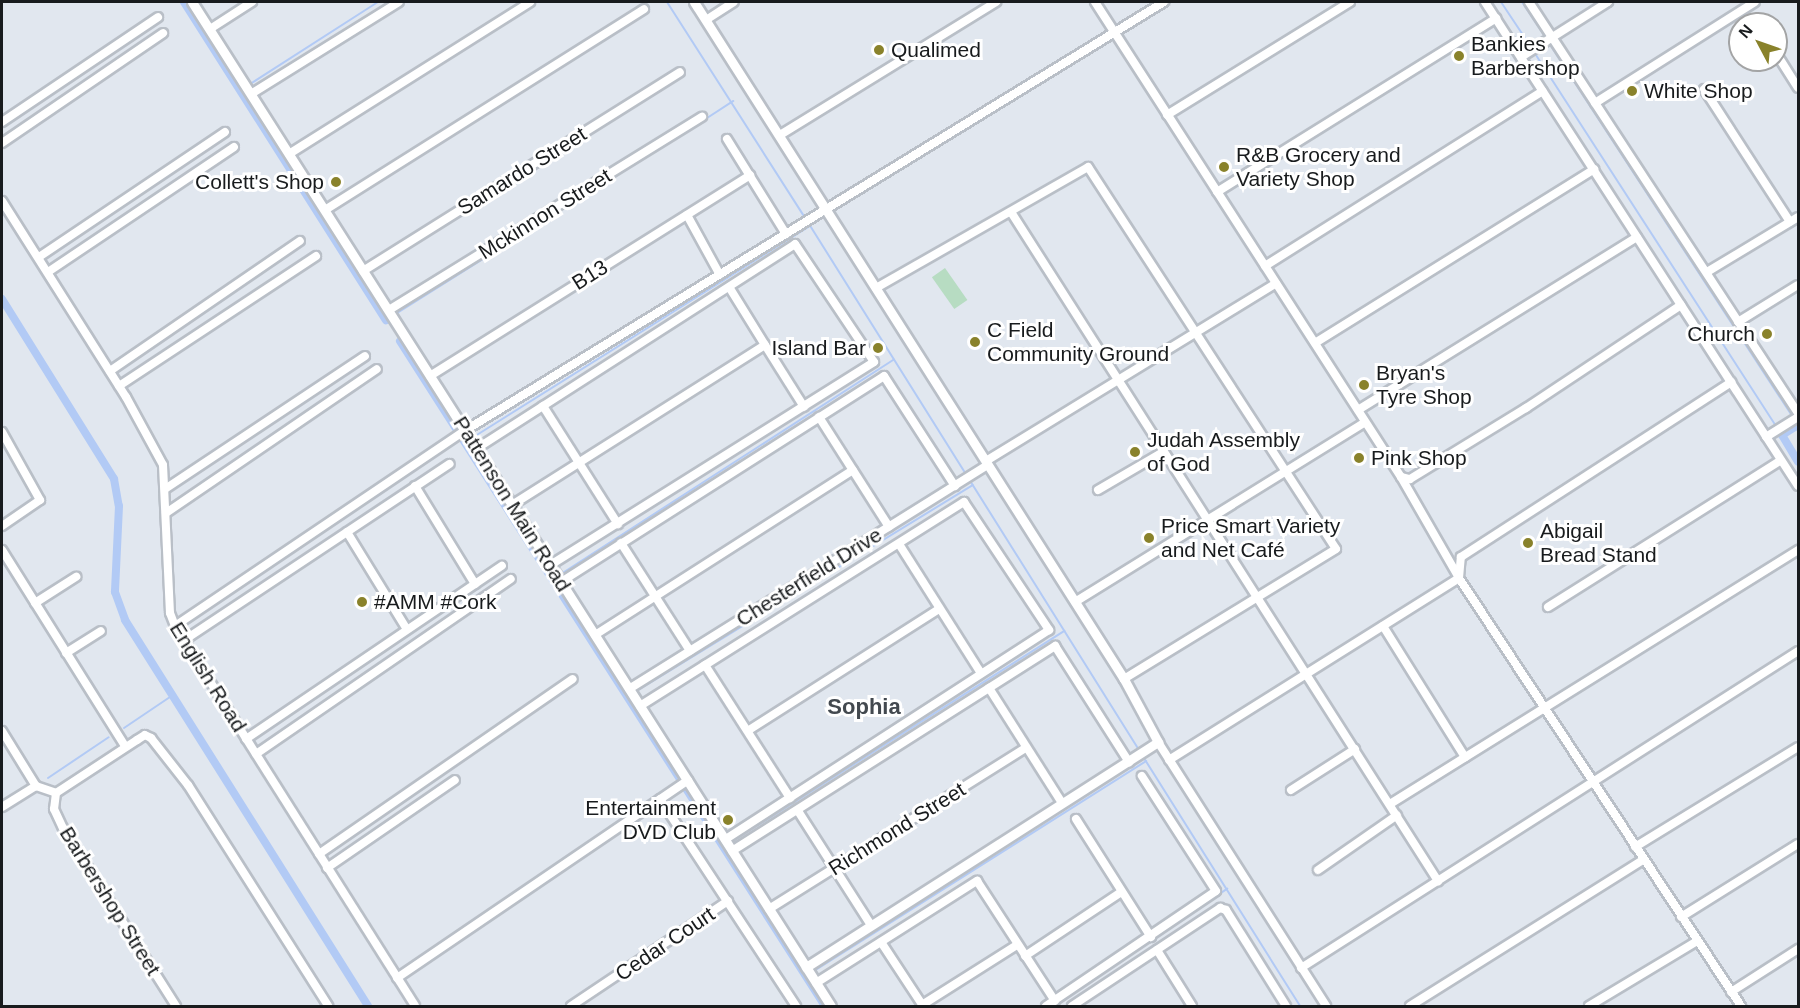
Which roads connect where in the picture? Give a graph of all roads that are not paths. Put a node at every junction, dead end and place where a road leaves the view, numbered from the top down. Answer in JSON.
{"nodes":[{"id":1,"x":192,"y":2,"type":"edge"},
{"id":2,"x":252,"y":2,"type":"edge"},
{"id":3,"x":399,"y":2,"type":"edge"},
{"id":4,"x":530,"y":2,"type":"edge"},
{"id":5,"x":694,"y":2,"type":"edge"},
{"id":6,"x":734,"y":2,"type":"edge"},
{"id":7,"x":996,"y":2,"type":"edge"},
{"id":8,"x":1095,"y":2,"type":"edge"},
{"id":9,"x":1164,"y":2,"type":"edge"},
{"id":10,"x":1350,"y":2,"type":"edge"},
{"id":11,"x":1485,"y":2,"type":"edge"},
{"id":12,"x":1529,"y":2,"type":"edge"},
{"id":13,"x":1608,"y":2,"type":"edge"},
{"id":14,"x":1755,"y":2,"type":"edge"},
{"id":15,"x":644,"y":9,"type":"dead end"},
{"id":16,"x":158,"y":17,"type":"dead end"},
{"id":17,"x":1496,"y":18,"type":"junction"},
{"id":18,"x":706,"y":20,"type":"junction"},
{"id":19,"x":210,"y":29,"type":"junction"},
{"id":20,"x":1114,"y":32,"type":"junction"},
{"id":21,"x":163,"y":33,"type":"dead end"},
{"id":22,"x":1552,"y":37,"type":"junction"},
{"id":23,"x":1521,"y":57,"type":"junction"},
{"id":24,"x":680,"y":72,"type":"dead end"},
{"id":25,"x":1796,"y":78,"type":"edge"},
{"id":26,"x":1798,"y":87,"type":"edge"},
{"id":27,"x":1704,"y":89,"type":"dead end"},
{"id":28,"x":1543,"y":91,"type":"junction"},
{"id":29,"x":251,"y":94,"type":"junction"},
{"id":30,"x":1595,"y":103,"type":"junction"},
{"id":31,"x":1167,"y":115,"type":"junction"},
{"id":32,"x":702,"y":117,"type":"dead end"},
{"id":33,"x":2,"y":122,"type":"edge"},
{"id":34,"x":225,"y":132,"type":"dead end"},
{"id":35,"x":780,"y":135,"type":"junction"},
{"id":36,"x":727,"y":139,"type":"dead end"},
{"id":37,"x":2,"y":143,"type":"edge"},
{"id":38,"x":234,"y":147,"type":"dead end"},
{"id":39,"x":290,"y":154,"type":"junction"},
{"id":40,"x":1594,"y":169,"type":"junction"},
{"id":41,"x":750,"y":175,"type":"junction"},
{"id":42,"x":1217,"y":192,"type":"junction"},
{"id":43,"x":2,"y":201,"type":"edge"},
{"id":44,"x":325,"y":210,"type":"junction"},
{"id":45,"x":827,"y":210,"type":"junction"},
{"id":46,"x":1011,"y":212,"type":"junction"},
{"id":47,"x":687,"y":215,"type":"junction"},
{"id":48,"x":1798,"y":217,"type":"edge"},
{"id":49,"x":1791,"y":222,"type":"junction"},
{"id":50,"x":786,"y":234,"type":"junction"},
{"id":51,"x":1638,"y":237,"type":"junction"},
{"id":52,"x":300,"y":241,"type":"dead end"},
{"id":53,"x":316,"y":256,"type":"dead end"},
{"id":54,"x":39,"y":257,"type":"junction"},
{"id":55,"x":1265,"y":266,"type":"junction"},
{"id":56,"x":363,"y":271,"type":"junction"},
{"id":57,"x":48,"y":272,"type":"junction"},
{"id":58,"x":1707,"y":272,"type":"junction"},
{"id":59,"x":720,"y":275,"type":"junction"},
{"id":60,"x":1276,"y":283,"type":"junction"},
{"id":61,"x":1798,"y":285,"type":"edge"},
{"id":62,"x":729,"y":287,"type":"junction"},
{"id":63,"x":876,"y":288,"type":"junction"},
{"id":64,"x":1681,"y":305,"type":"junction"},
{"id":65,"x":389,"y":310,"type":"junction"},
{"id":66,"x":1738,"y":322,"type":"junction"},
{"id":67,"x":1196,"y":333,"type":"junction"},
{"id":68,"x":1315,"y":343,"type":"junction"},
{"id":69,"x":765,"y":345,"type":"junction"},
{"id":70,"x":364,"y":356,"type":"dead end"},
{"id":71,"x":377,"y":369,"type":"dead end"},
{"id":72,"x":110,"y":371,"type":"junction"},
{"id":73,"x":430,"y":376,"type":"junction"},
{"id":74,"x":1120,"y":380,"type":"junction"},
{"id":75,"x":1731,"y":382,"type":"junction"},
{"id":76,"x":119,"y":386,"type":"junction"},
{"id":77,"x":543,"y":406,"type":"junction"},
{"id":78,"x":804,"y":406,"type":"junction"},
{"id":79,"x":1358,"y":410,"type":"junction"},
{"id":80,"x":1798,"y":415,"type":"edge"},
{"id":81,"x":819,"y":417,"type":"junction"},
{"id":82,"x":1365,"y":422,"type":"junction"},
{"id":83,"x":2,"y":432,"type":"edge"},
{"id":84,"x":466,"y":432,"type":"junction"},
{"id":85,"x":1766,"y":436,"type":"junction"},
{"id":86,"x":475,"y":446,"type":"junction"},
{"id":87,"x":1163,"y":452,"type":"junction"},
{"id":88,"x":1781,"y":460,"type":"junction"},
{"id":89,"x":579,"y":462,"type":"junction"},
{"id":90,"x":987,"y":463,"type":"junction"},
{"id":91,"x":449,"y":464,"type":"dead end"},
{"id":92,"x":853,"y":470,"type":"junction"},
{"id":93,"x":1286,"y":471,"type":"junction"},
{"id":94,"x":1401,"y":477,"type":"junction"},
{"id":95,"x":415,"y":486,"type":"junction"},
{"id":96,"x":955,"y":486,"type":"junction"},
{"id":97,"x":1798,"y":486,"type":"edge"},
{"id":98,"x":165,"y":489,"type":"junction"},
{"id":99,"x":1098,"y":490,"type":"dead end"},
{"id":100,"x":512,"y":505,"type":"junction"},
{"id":101,"x":166,"y":513,"type":"junction"},
{"id":102,"x":1206,"y":521,"type":"junction"},
{"id":103,"x":618,"y":524,"type":"junction"},
{"id":104,"x":2,"y":526,"type":"edge"},
{"id":105,"x":889,"y":527,"type":"junction"},
{"id":106,"x":347,"y":532,"type":"junction"},
{"id":107,"x":621,"y":543,"type":"junction"},
{"id":108,"x":899,"y":544,"type":"junction"},
{"id":109,"x":2,"y":550,"type":"edge"},
{"id":110,"x":1798,"y":550,"type":"edge"},
{"id":111,"x":502,"y":566,"type":"dead end"},
{"id":112,"x":551,"y":566,"type":"junction"},
{"id":113,"x":76,"y":577,"type":"dead end"},
{"id":114,"x":1459,"y":578,"type":"junction"},
{"id":115,"x":511,"y":579,"type":"dead end"},
{"id":116,"x":560,"y":580,"type":"junction"},
{"id":117,"x":475,"y":584,"type":"junction"},
{"id":118,"x":656,"y":596,"type":"junction"},
{"id":119,"x":1258,"y":600,"type":"junction"},
{"id":120,"x":1075,"y":602,"type":"junction"},
{"id":121,"x":35,"y":603,"type":"junction"},
{"id":122,"x":1548,"y":607,"type":"dead end"},
{"id":123,"x":939,"y":609,"type":"junction"},
{"id":124,"x":175,"y":626,"type":"junction"},
{"id":125,"x":1383,"y":626,"type":"junction"},
{"id":126,"x":406,"y":628,"type":"junction"},
{"id":127,"x":101,"y":631,"type":"dead end"},
{"id":128,"x":595,"y":635,"type":"junction"},
{"id":129,"x":183,"y":641,"type":"junction"},
{"id":130,"x":690,"y":651,"type":"junction"},
{"id":131,"x":1798,"y":651,"type":"edge"},
{"id":132,"x":66,"y":653,"type":"junction"},
{"id":133,"x":705,"y":665,"type":"junction"},
{"id":134,"x":981,"y":673,"type":"junction"},
{"id":135,"x":1308,"y":676,"type":"junction"},
{"id":136,"x":573,"y":679,"type":"dead end"},
{"id":137,"x":1124,"y":679,"type":"junction"},
{"id":138,"x":989,"y":688,"type":"junction"},
{"id":139,"x":629,"y":689,"type":"junction"},
{"id":140,"x":640,"y":706,"type":"junction"},
{"id":141,"x":1545,"y":707,"type":"junction"},
{"id":142,"x":749,"y":730,"type":"junction"},
{"id":143,"x":2,"y":731,"type":"edge"},
{"id":144,"x":246,"y":739,"type":"junction"},
{"id":145,"x":1158,"y":742,"type":"junction"},
{"id":146,"x":125,"y":746,"type":"junction"},
{"id":147,"x":1798,"y":747,"type":"edge"},
{"id":148,"x":1026,"y":748,"type":"junction"},
{"id":149,"x":1355,"y":749,"type":"junction"},
{"id":150,"x":256,"y":754,"type":"junction"},
{"id":151,"x":1465,"y":757,"type":"junction"},
{"id":152,"x":1169,"y":760,"type":"junction"},
{"id":153,"x":1130,"y":761,"type":"junction"},
{"id":154,"x":438,"y":772,"type":"junction"},
{"id":155,"x":1142,"y":776,"type":"dead end"},
{"id":156,"x":1593,"y":781,"type":"junction"},
{"id":157,"x":686,"y":782,"type":"junction"},
{"id":158,"x":36,"y":786,"type":"junction"},
{"id":159,"x":1292,"y":790,"type":"dead end"},
{"id":160,"x":56,"y":793,"type":"junction"},
{"id":161,"x":790,"y":798,"type":"junction"},
{"id":162,"x":660,"y":799,"type":"junction"},
{"id":163,"x":1062,"y":803,"type":"junction"},
{"id":164,"x":1390,"y":804,"type":"junction"},
{"id":165,"x":2,"y":807,"type":"edge"},
{"id":166,"x":798,"y":811,"type":"junction"},
{"id":167,"x":1397,"y":815,"type":"junction"},
{"id":168,"x":1076,"y":819,"type":"dead end"},
{"id":169,"x":725,"y":840,"type":"junction"},
{"id":170,"x":1798,"y":844,"type":"edge"},
{"id":171,"x":1635,"y":847,"type":"junction"},
{"id":172,"x":732,"y":851,"type":"junction"},
{"id":173,"x":319,"y":854,"type":"junction"},
{"id":174,"x":1644,"y":859,"type":"junction"},
{"id":175,"x":835,"y":867,"type":"junction"},
{"id":176,"x":327,"y":868,"type":"junction"},
{"id":177,"x":1318,"y":870,"type":"dead end"},
{"id":178,"x":1438,"y":880,"type":"junction"},
{"id":179,"x":1120,"y":894,"type":"junction"},
{"id":180,"x":728,"y":901,"type":"junction"},
{"id":181,"x":769,"y":909,"type":"junction"},
{"id":182,"x":1681,"y":917,"type":"junction"},
{"id":183,"x":871,"y":925,"type":"junction"},
{"id":184,"x":1151,"y":937,"type":"junction"},
{"id":185,"x":1697,"y":941,"type":"junction"},
{"id":186,"x":881,"y":942,"type":"junction"},
{"id":187,"x":1017,"y":945,"type":"junction"},
{"id":188,"x":1798,"y":949,"type":"edge"},
{"id":189,"x":1157,"y":950,"type":"junction"},
{"id":190,"x":1025,"y":956,"type":"junction"},
{"id":191,"x":806,"y":967,"type":"junction"},
{"id":192,"x":1302,"y":968,"type":"junction"},
{"id":193,"x":398,"y":978,"type":"junction"},
{"id":194,"x":816,"y":983,"type":"junction"},
{"id":195,"x":1731,"y":992,"type":"junction"},
{"id":196,"x":1055,"y":1001,"type":"junction"},
{"id":197,"x":176,"y":1006,"type":"edge"},
{"id":198,"x":328,"y":1006,"type":"edge"},
{"id":199,"x":415,"y":1006,"type":"edge"},
{"id":200,"x":571,"y":1006,"type":"edge"},
{"id":201,"x":796,"y":1006,"type":"edge"},
{"id":202,"x":831,"y":1006,"type":"edge"},
{"id":203,"x":922,"y":1006,"type":"edge"},
{"id":204,"x":1046,"y":1006,"type":"edge"},
{"id":205,"x":1072,"y":1006,"type":"edge"},
{"id":206,"x":1192,"y":1006,"type":"edge"},
{"id":207,"x":1286,"y":1006,"type":"edge"},
{"id":208,"x":1326,"y":1006,"type":"edge"},
{"id":209,"x":1410,"y":1006,"type":"edge"},
{"id":210,"x":1588,"y":1006,"type":"edge"},
{"id":211,"x":1741,"y":1006,"type":"edge"}],
"edges":[{"from":1,"to":19,"type":"street","name":"Pattenson Main Road"},
{"from":2,"to":19,"type":"street"},
{"from":3,"to":29,"type":"street"},
{"from":4,"to":39,"type":"street"},
{"from":5,"to":18,"type":"street"},
{"from":6,"to":18,"type":"street"},
{"from":7,"to":35,"type":"street"},
{"from":8,"to":20,"type":"street"},
{"from":9,"to":20,"type":"street"},
{"from":10,"to":31,"type":"street"},
{"from":11,"to":17,"type":"street"},
{"from":12,"to":22,"type":"street"},
{"from":13,"to":22,"type":"street"},
{"from":14,"to":30,"type":"street"},
{"from":15,"to":44,"type":"street"},
{"from":16,"to":33,"type":"street"},
{"from":17,"to":23,"type":"street"},
{"from":17,"to":42,"type":"street"},
{"from":18,"to":35,"type":"street"},
{"from":19,"to":29,"type":"street","name":"Pattenson Main Road"},
{"from":20,"to":31,"type":"street"},
{"from":20,"to":45,"type":"street"},
{"from":21,"to":37,"type":"street"},
{"from":22,"to":23,"type":"street"},
{"from":22,"to":30,"type":"street"},
{"from":23,"to":28,"type":"street"},
{"from":24,"to":56,"type":"street","name":"Samardo Street"},
{"from":25,"to":26,"type":"street"},
{"from":27,"to":49,"type":"street"},
{"from":28,"to":40,"type":"street"},
{"from":28,"to":55,"type":"street"},
{"from":29,"to":39,"type":"street","name":"Pattenson Main Road"},
{"from":30,"to":58,"type":"street"},
{"from":31,"to":42,"type":"street"},
{"from":32,"to":65,"type":"street","name":"Mckinnon Street"},
{"from":34,"to":54,"type":"street"},
{"from":35,"to":45,"type":"street"},
{"from":36,"to":41,"type":"street"},
{"from":38,"to":57,"type":"street"},
{"from":39,"to":44,"type":"street","name":"Pattenson Main Road"},
{"from":40,"to":51,"type":"street"},
{"from":40,"to":68,"type":"street"},
{"from":41,"to":47,"type":"street","name":"B13"},
{"from":41,"to":50,"type":"street"},
{"from":42,"to":55,"type":"street"},
{"from":43,"to":54,"type":"street","name":"English Road"},
{"from":44,"to":56,"type":"street","name":"Pattenson Main Road"},
{"from":45,"to":50,"type":"street"},
{"from":45,"to":63,"type":"street"},
{"from":46,"to":63,"type":"street"},
{"from":46,"to":67,"type":"street"},
{"from":46,"to":74,"type":"street"},
{"from":47,"to":59,"type":"street"},
{"from":47,"to":73,"type":"street","name":"B13"},
{"from":48,"to":49,"type":"street"},
{"from":49,"to":58,"type":"street"},
{"from":50,"to":59,"type":"street"},
{"from":51,"to":64,"type":"street"},
{"from":51,"to":79,"type":"street"},
{"from":52,"to":72,"type":"street"},
{"from":53,"to":76,"type":"street"},
{"from":54,"to":57,"type":"street","name":"English Road"},
{"from":55,"to":60,"type":"street"},
{"from":56,"to":65,"type":"street","name":"Pattenson Main Road"},
{"from":57,"to":72,"type":"street","name":"English Road"},
{"from":58,"to":66,"type":"street"},
{"from":59,"to":84,"type":"street"},
{"from":60,"to":67,"type":"street","name":"Chesterfield Drive"},
{"from":60,"to":68,"type":"street"},
{"from":61,"to":66,"type":"street"},
{"from":62,"to":69,"type":"street"},
{"from":62,"to":77,"type":"street"},
{"from":62,"to":78,"type":"street"},
{"from":63,"to":90,"type":"street"},
{"from":64,"to":75,"type":"street"},
{"from":64,"to":94,"type":"street"},
{"from":65,"to":73,"type":"street","name":"Pattenson Main Road"},
{"from":66,"to":80,"type":"street"},
{"from":67,"to":74,"type":"street","name":"Chesterfield Drive"},
{"from":67,"to":93,"type":"street"},
{"from":68,"to":79,"type":"street"},
{"from":69,"to":78,"type":"street"},
{"from":69,"to":89,"type":"street"},
{"from":70,"to":98,"type":"street"},
{"from":71,"to":101,"type":"street"},
{"from":72,"to":76,"type":"street","name":"English Road"},
{"from":73,"to":84,"type":"street","name":"Pattenson Main Road"},
{"from":74,"to":87,"type":"street"},
{"from":74,"to":90,"type":"street","name":"Chesterfield Drive"},
{"from":75,"to":85,"type":"street"},
{"from":75,"to":114,"type":"street"},
{"from":76,"to":98,"type":"street","name":"English Road"},
{"from":77,"to":86,"type":"street"},
{"from":77,"to":89,"type":"street"},
{"from":78,"to":103,"type":"street"},
{"from":79,"to":82,"type":"street"},
{"from":80,"to":85,"type":"street"},
{"from":81,"to":92,"type":"street"},
{"from":81,"to":96,"type":"street"},
{"from":81,"to":107,"type":"street"},
{"from":82,"to":93,"type":"street"},
{"from":82,"to":94,"type":"street"},
{"from":83,"to":104,"type":"street"},
{"from":84,"to":86,"type":"street","name":"Pattenson Main Road"},
{"from":84,"to":124,"type":"street"},
{"from":85,"to":88,"type":"street"},
{"from":86,"to":100,"type":"street","name":"Pattenson Main Road"},
{"from":87,"to":99,"type":"street"},
{"from":87,"to":102,"type":"street"},
{"from":88,"to":97,"type":"street"},
{"from":88,"to":122,"type":"street"},
{"from":89,"to":100,"type":"street"},
{"from":89,"to":103,"type":"street"},
{"from":90,"to":96,"type":"street","name":"Chesterfield Drive"},
{"from":90,"to":120,"type":"street"},
{"from":91,"to":95,"type":"street"},
{"from":92,"to":105,"type":"street"},
{"from":92,"to":118,"type":"street"},
{"from":93,"to":102,"type":"street"},
{"from":93,"to":119,"type":"street"},
{"from":94,"to":114,"type":"street"},
{"from":95,"to":106,"type":"street"},
{"from":95,"to":117,"type":"street"},
{"from":96,"to":105,"type":"street","name":"Chesterfield Drive"},
{"from":98,"to":101,"type":"street","name":"English Road"},
{"from":100,"to":112,"type":"street","name":"Pattenson Main Road"},
{"from":101,"to":124,"type":"street","name":"English Road"},
{"from":102,"to":119,"type":"street"},
{"from":102,"to":120,"type":"street"},
{"from":103,"to":112,"type":"street"},
{"from":105,"to":130,"type":"street","name":"Chesterfield Drive"},
{"from":106,"to":126,"type":"street"},
{"from":106,"to":129,"type":"street"},
{"from":107,"to":116,"type":"street"},
{"from":107,"to":118,"type":"street"},
{"from":108,"to":123,"type":"street"},
{"from":108,"to":133,"type":"street","name":"Chesterfield Drive"},
{"from":108,"to":134,"type":"street","name":"Chesterfield Drive"},
{"from":109,"to":121,"type":"street"},
{"from":110,"to":141,"type":"street"},
{"from":111,"to":117,"type":"street"},
{"from":112,"to":116,"type":"street","name":"Pattenson Main Road"},
{"from":113,"to":121,"type":"street"},
{"from":114,"to":125,"type":"street"},
{"from":114,"to":141,"type":"street"},
{"from":115,"to":150,"type":"street"},
{"from":116,"to":128,"type":"street","name":"Pattenson Main Road"},
{"from":117,"to":126,"type":"street"},
{"from":118,"to":128,"type":"street"},
{"from":118,"to":130,"type":"street"},
{"from":119,"to":135,"type":"street"},
{"from":119,"to":137,"type":"street"},
{"from":120,"to":137,"type":"street"},
{"from":121,"to":132,"type":"street"},
{"from":123,"to":134,"type":"street"},
{"from":123,"to":142,"type":"street"},
{"from":124,"to":129,"type":"street","name":"English Road"},
{"from":125,"to":135,"type":"street"},
{"from":125,"to":151,"type":"street"},
{"from":126,"to":144,"type":"street"},
{"from":127,"to":132,"type":"street"},
{"from":128,"to":139,"type":"street","name":"Pattenson Main Road"},
{"from":129,"to":144,"type":"street","name":"English Road"},
{"from":130,"to":139,"type":"street","name":"Chesterfield Drive"},
{"from":131,"to":156,"type":"street"},
{"from":132,"to":146,"type":"street"},
{"from":133,"to":140,"type":"street","name":"Chesterfield Drive"},
{"from":133,"to":142,"type":"street"},
{"from":134,"to":161,"type":"street"},
{"from":135,"to":149,"type":"street"},
{"from":135,"to":152,"type":"street"},
{"from":136,"to":154,"type":"street"},
{"from":137,"to":145,"type":"street"},
{"from":138,"to":148,"type":"street"},
{"from":138,"to":153,"type":"street"},
{"from":138,"to":166,"type":"street"},
{"from":139,"to":140,"type":"street","name":"Pattenson Main Road"},
{"from":140,"to":157,"type":"street","name":"Pattenson Main Road"},
{"from":141,"to":151,"type":"street"},
{"from":141,"to":156,"type":"street"},
{"from":142,"to":161,"type":"street"},
{"from":143,"to":158,"type":"street"},
{"from":144,"to":150,"type":"street","name":"English Road"},
{"from":145,"to":152,"type":"street"},
{"from":145,"to":153,"type":"street"},
{"from":146,"to":160,"type":"street"},
{"from":146,"to":198,"type":"street"},
{"from":147,"to":171,"type":"street"},
{"from":148,"to":163,"type":"street"},
{"from":148,"to":175,"type":"street","name":"Richmond Street"},
{"from":149,"to":159,"type":"street"},
{"from":149,"to":164,"type":"street"},
{"from":150,"to":173,"type":"street","name":"English Road"},
{"from":151,"to":164,"type":"street"},
{"from":152,"to":192,"type":"street"},
{"from":153,"to":163,"type":"street"},
{"from":154,"to":173,"type":"street"},
{"from":154,"to":176,"type":"street"},
{"from":155,"to":184,"type":"street"},
{"from":156,"to":171,"type":"street"},
{"from":156,"to":178,"type":"street"},
{"from":157,"to":162,"type":"street"},
{"from":157,"to":169,"type":"street","name":"Pattenson Main Road"},
{"from":158,"to":160,"type":"street"},
{"from":158,"to":165,"type":"street"},
{"from":160,"to":197,"type":"street","name":"Barbershop Street"},
{"from":161,"to":169,"type":"street"},
{"from":162,"to":180,"type":"street"},
{"from":162,"to":193,"type":"street"},
{"from":163,"to":183,"type":"street"},
{"from":164,"to":167,"type":"street"},
{"from":166,"to":172,"type":"street"},
{"from":166,"to":175,"type":"street"},
{"from":167,"to":177,"type":"street"},
{"from":167,"to":178,"type":"street"},
{"from":168,"to":179,"type":"street"},
{"from":169,"to":172,"type":"street","name":"Pattenson Main Road"},
{"from":170,"to":182,"type":"street"},
{"from":171,"to":174,"type":"street"},
{"from":172,"to":181,"type":"street","name":"Pattenson Main Road"},
{"from":173,"to":176,"type":"street","name":"English Road"},
{"from":174,"to":182,"type":"street"},
{"from":174,"to":209,"type":"street"},
{"from":175,"to":181,"type":"street","name":"Richmond Street"},
{"from":175,"to":183,"type":"street"},
{"from":176,"to":193,"type":"street","name":"English Road"},
{"from":178,"to":192,"type":"street"},
{"from":179,"to":184,"type":"street"},
{"from":179,"to":190,"type":"street"},
{"from":180,"to":200,"type":"street","name":"Cedar Court"},
{"from":180,"to":201,"type":"street"},
{"from":181,"to":191,"type":"street","name":"Pattenson Main Road"},
{"from":182,"to":185,"type":"street"},
{"from":183,"to":191,"type":"street"},
{"from":184,"to":196,"type":"street"},
{"from":185,"to":195,"type":"street"},
{"from":185,"to":210,"type":"street"},
{"from":186,"to":187,"type":"street"},
{"from":186,"to":194,"type":"street"},
{"from":186,"to":203,"type":"street"},
{"from":187,"to":190,"type":"street"},
{"from":187,"to":203,"type":"street"},
{"from":188,"to":195,"type":"street"},
{"from":189,"to":205,"type":"street"},
{"from":189,"to":206,"type":"street"},
{"from":189,"to":207,"type":"street"},
{"from":190,"to":196,"type":"street"},
{"from":191,"to":194,"type":"street","name":"Pattenson Main Road"},
{"from":192,"to":208,"type":"street"},
{"from":193,"to":199,"type":"street","name":"English Road"},
{"from":194,"to":202,"type":"street","name":"Pattenson Main Road"},
{"from":195,"to":211,"type":"street"},
{"from":196,"to":204,"type":"street"}]}
